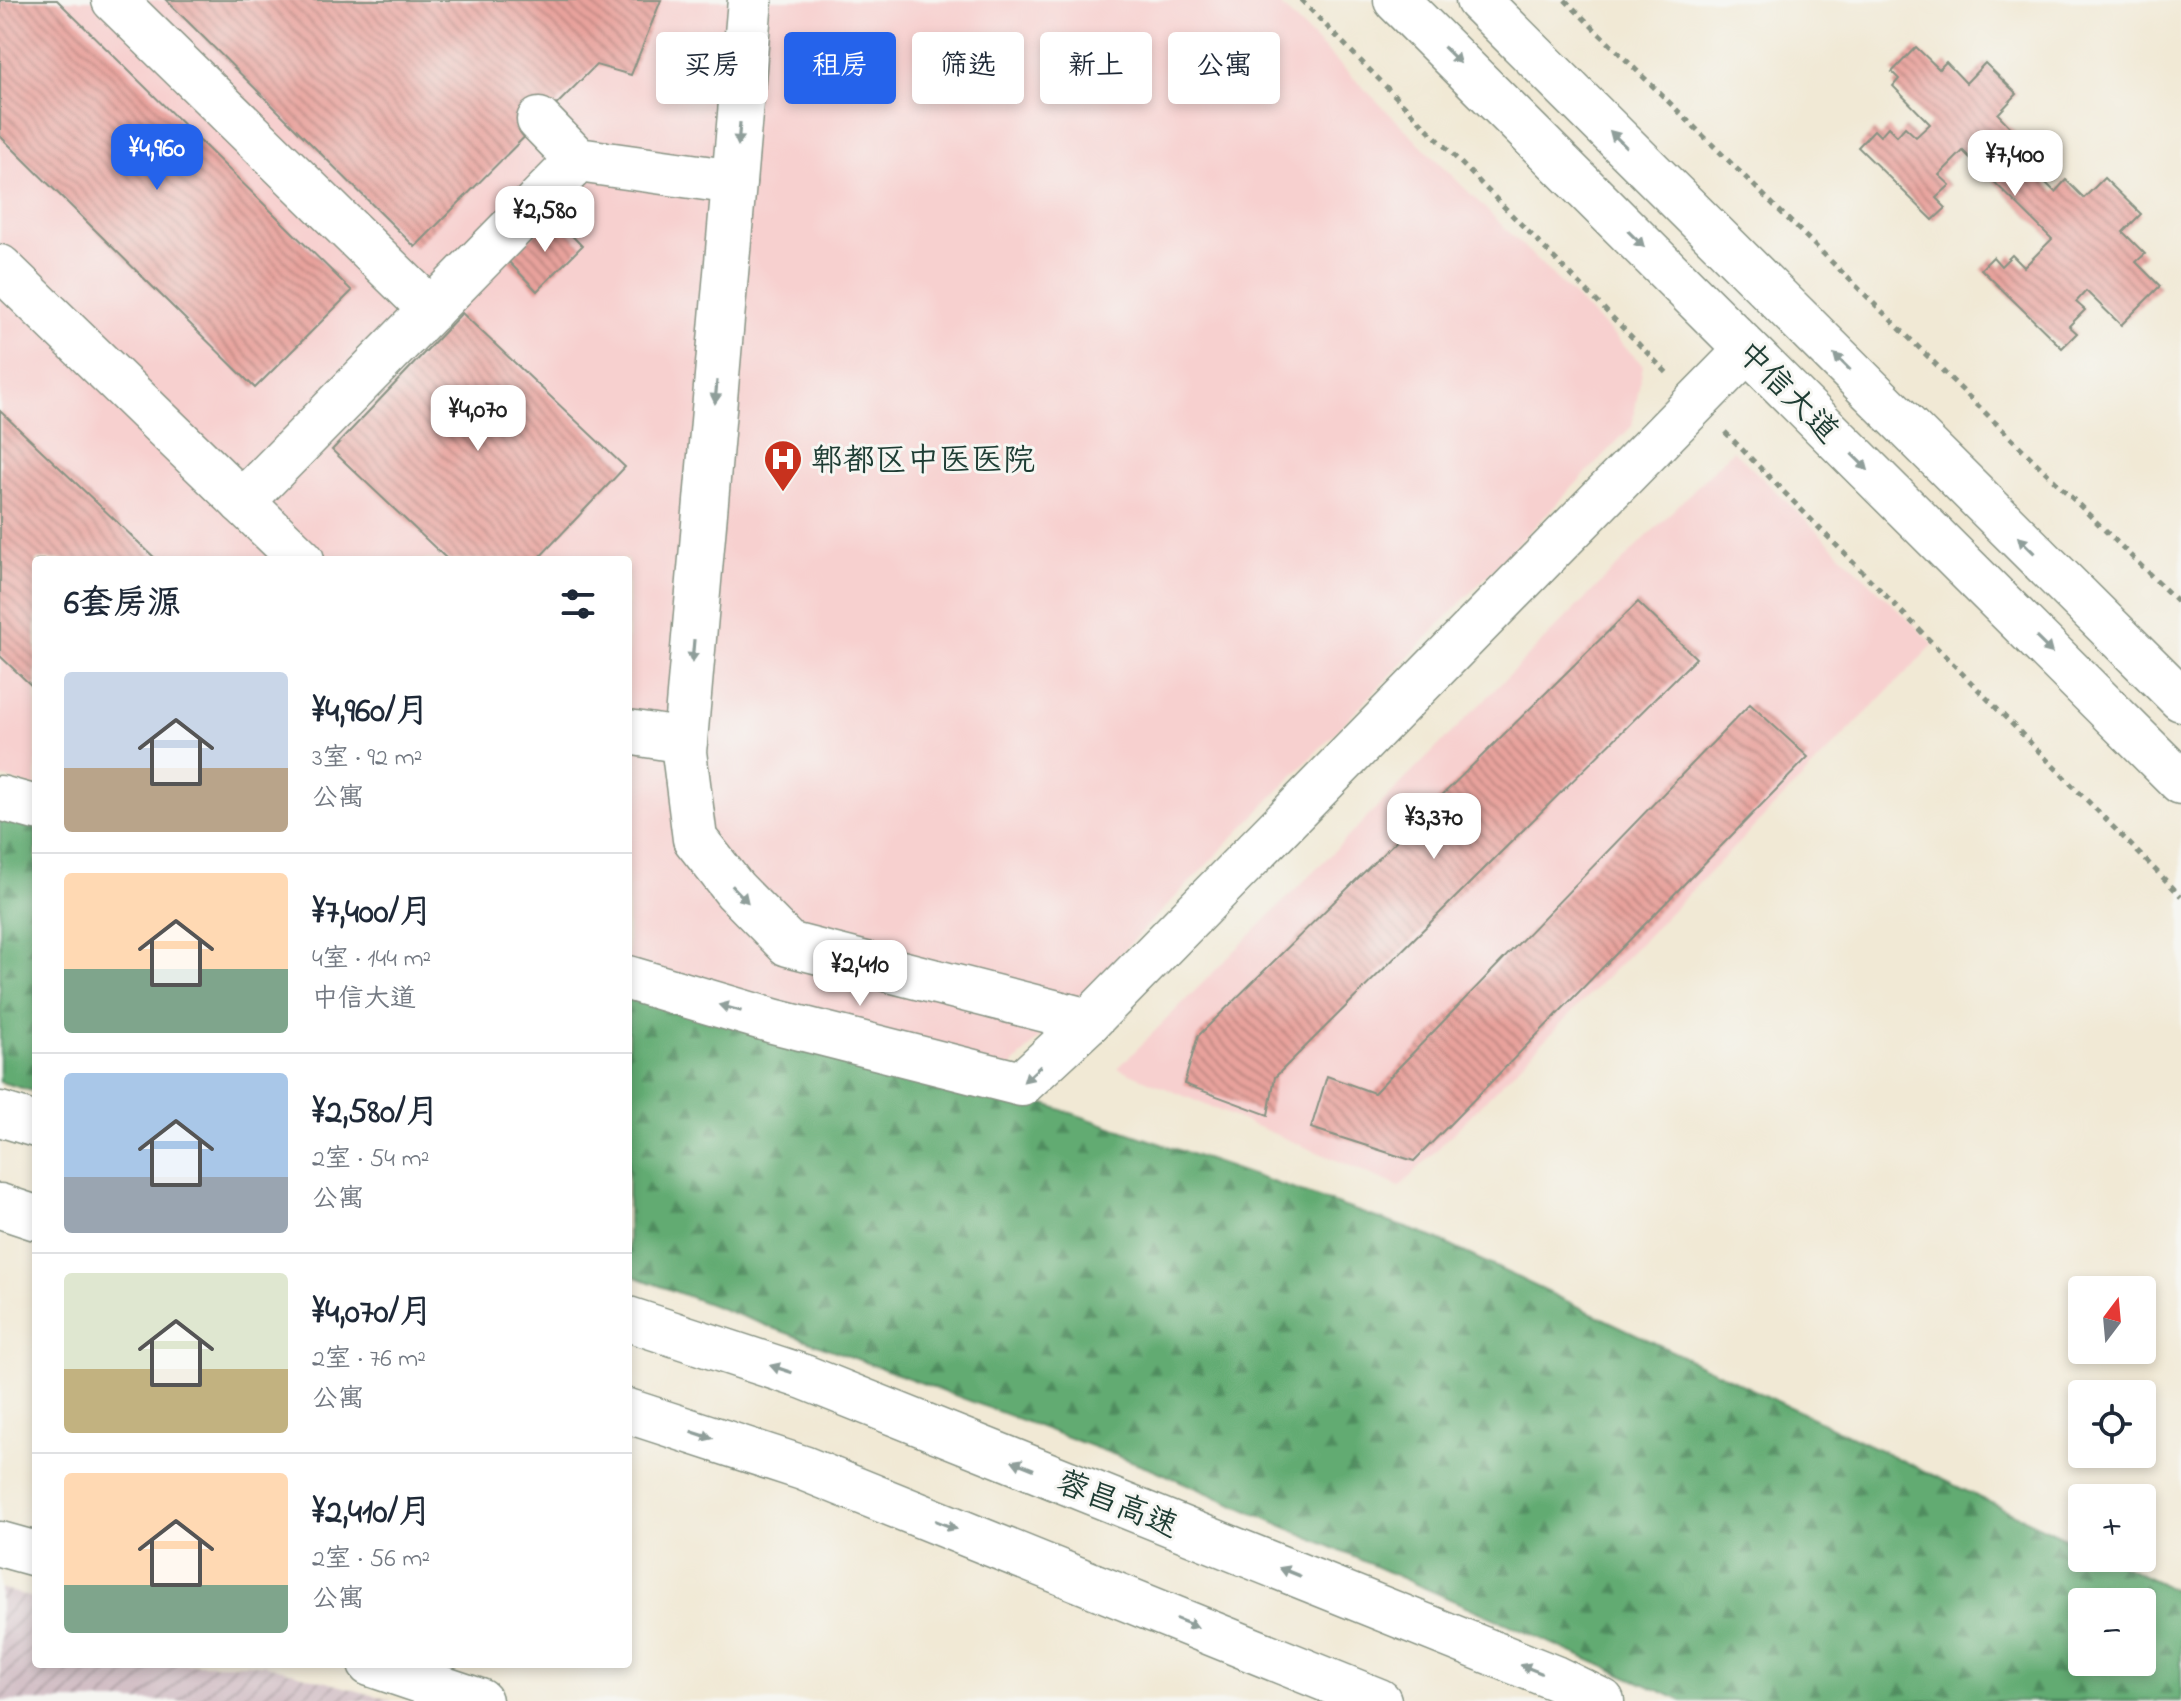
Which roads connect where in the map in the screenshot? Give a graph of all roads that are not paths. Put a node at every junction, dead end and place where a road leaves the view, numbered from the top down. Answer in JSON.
{"nodes":[{"id":1,"x":114,"y":0,"type":"edge"},
{"id":2,"x":750,"y":0,"type":"edge"},
{"id":3,"x":1396,"y":0,"type":"edge"},
{"id":4,"x":1478,"y":0,"type":"edge"},
{"id":5,"x":539,"y":120,"type":"dead end"},
{"id":6,"x":578,"y":160,"type":"junction"},
{"id":7,"x":734,"y":182,"type":"junction"},
{"id":8,"x":0,"y":267,"type":"edge"},
{"id":9,"x":431,"y":310,"type":"junction"},
{"id":10,"x":1747,"y":350,"type":"junction"},
{"id":11,"x":242,"y":502,"type":"junction"},
{"id":12,"x":298,"y":556,"type":"edge"},
{"id":13,"x":2181,"y":699,"type":"edge"},
{"id":14,"x":632,"y":733,"type":"edge"},
{"id":15,"x":685,"y":741,"type":"junction"},
{"id":16,"x":2181,"y":782,"type":"edge"},
{"id":17,"x":0,"y":798,"type":"edge"},
{"id":18,"x":32,"y":807,"type":"edge"},
{"id":19,"x":632,"y":979,"type":"edge"},
{"id":20,"x":1089,"y":1021,"type":"junction"},
{"id":21,"x":0,"y":1114,"type":"edge"},
{"id":22,"x":32,"y":1124,"type":"edge"},
{"id":23,"x":0,"y":1206,"type":"edge"},
{"id":24,"x":32,"y":1217,"type":"edge"},
{"id":25,"x":632,"y":1320,"type":"edge"},
{"id":26,"x":632,"y":1412,"type":"edge"},
{"id":27,"x":0,"y":1544,"type":"edge"},
{"id":28,"x":32,"y":1553,"type":"edge"},
{"id":29,"x":382,"y":1668,"type":"edge"},
{"id":30,"x":480,"y":1701,"type":"edge"},
{"id":31,"x":1379,"y":1701,"type":"edge"},
{"id":32,"x":1602,"y":1701,"type":"edge"}],
"edges":[{"from":1,"to":9,"type":"main road"},
{"from":2,"to":7,"type":"main road","one_way":true},
{"from":3,"to":10,"type":"main road","name":"中信大道","one_way":true},
{"from":13,"to":4,"type":"main road","name":"中信大道","one_way":true},
{"from":5,"to":6,"type":"main road"},
{"from":6,"to":7,"type":"main road"},
{"from":6,"to":9,"type":"main road"},
{"from":7,"to":15,"type":"main road","one_way":true},
{"from":8,"to":11,"type":"main road"},
{"from":9,"to":11,"type":"main road"},
{"from":10,"to":16,"type":"main road","name":"中信大道","one_way":true},
{"from":10,"to":20,"type":"main road"},
{"from":11,"to":12,"type":"main road"},
{"from":14,"to":15,"type":"main road"},
{"from":15,"to":20,"type":"main road","one_way":true},
{"from":17,"to":18,"type":"main road"},
{"from":20,"to":19,"type":"main road","one_way":true},
{"from":21,"to":22,"type":"main road"},
{"from":23,"to":24,"type":"main road"},
{"from":32,"to":25,"type":"main road","name":"蓉昌高速","one_way":true},
{"from":26,"to":31,"type":"main road","one_way":true},
{"from":27,"to":28,"type":"main road"},
{"from":29,"to":30,"type":"main road"}]}
